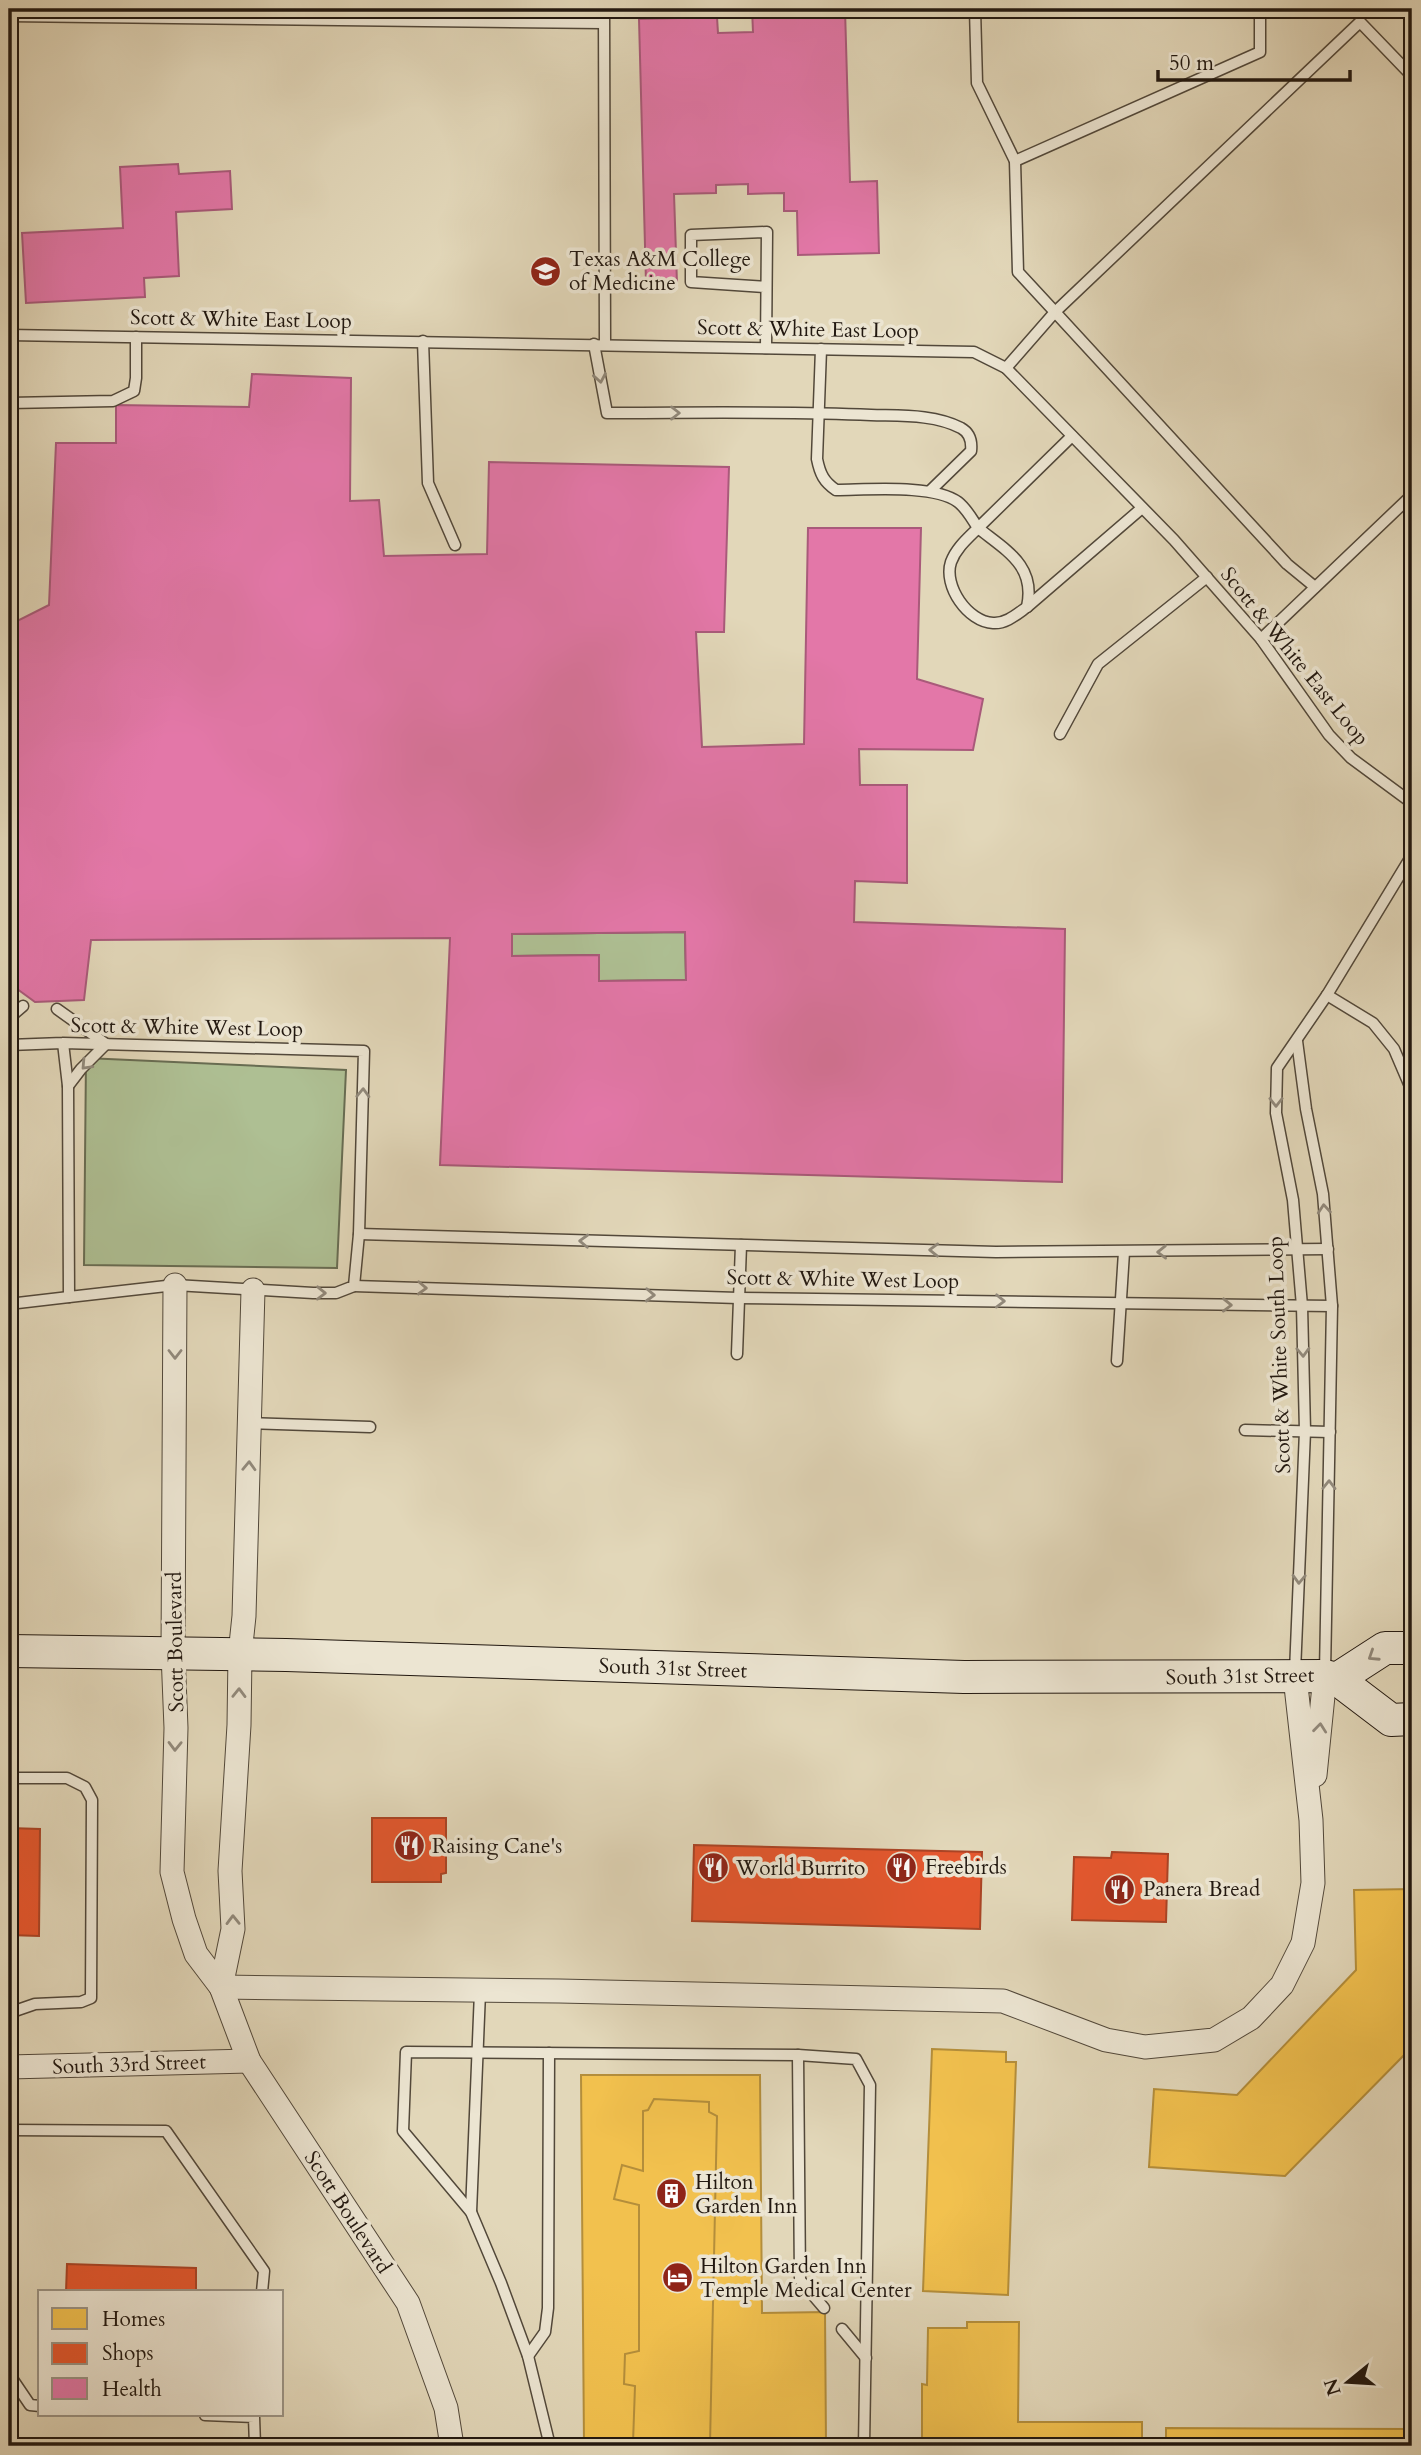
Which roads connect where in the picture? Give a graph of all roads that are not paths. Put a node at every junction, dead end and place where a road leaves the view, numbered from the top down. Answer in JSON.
{"nodes":[{"id":1,"x":604,"y":9,"type":"edge"},
{"id":2,"x":975,"y":9,"type":"edge"},
{"id":3,"x":1260,"y":9,"type":"edge"},
{"id":4,"x":81,"y":13,"type":"edge"},
{"id":5,"x":153,"y":13,"type":"edge"},
{"id":6,"x":9,"y":16,"type":"edge"},
{"id":7,"x":603,"y":23,"type":"junction"},
{"id":8,"x":1412,"y":76,"type":"edge"},
{"id":9,"x":1015,"y":161,"type":"junction"},
{"id":10,"x":766,"y":287,"type":"junction"},
{"id":11,"x":1055,"y":312,"type":"junction"},
{"id":12,"x":9,"y":335,"type":"edge"},
{"id":13,"x":136,"y":337,"type":"junction"},
{"id":14,"x":423,"y":341,"type":"junction"},
{"id":15,"x":599,"y":344,"type":"junction"},
{"id":16,"x":766,"y":348,"type":"junction"},
{"id":17,"x":821,"y":349,"type":"junction"},
{"id":18,"x":1006,"y":368,"type":"junction"},
{"id":19,"x":9,"y":402,"type":"edge"},
{"id":20,"x":820,"y":413,"type":"junction"},
{"id":21,"x":1072,"y":436,"type":"junction"},
{"id":22,"x":930,"y":491,"type":"junction"},
{"id":23,"x":1412,"y":495,"type":"edge"},
{"id":24,"x":1142,"y":508,"type":"junction"},
{"id":25,"x":978,"y":528,"type":"junction"},
{"id":26,"x":455,"y":545,"type":"dead end"},
{"id":27,"x":1206,"y":577,"type":"junction"},
{"id":28,"x":1315,"y":587,"type":"junction"},
{"id":29,"x":1027,"y":607,"type":"junction"},
{"id":30,"x":1261,"y":639,"type":"junction"},
{"id":31,"x":1060,"y":734,"type":"dead end"},
{"id":32,"x":1412,"y":803,"type":"edge"},
{"id":33,"x":1412,"y":855,"type":"edge"},
{"id":34,"x":1327,"y":995,"type":"junction"},
{"id":35,"x":23,"y":1006,"type":"dead end"},
{"id":36,"x":57,"y":1009,"type":"dead end"},
{"id":37,"x":9,"y":1018,"type":"edge"},
{"id":38,"x":1297,"y":1041,"type":"junction"},
{"id":39,"x":63,"y":1043,"type":"junction"},
{"id":40,"x":106,"y":1044,"type":"junction"},
{"id":41,"x":9,"y":1045,"type":"edge"},
{"id":42,"x":68,"y":1086,"type":"junction"},
{"id":43,"x":1412,"y":1091,"type":"edge"},
{"id":44,"x":359,"y":1234,"type":"junction"},
{"id":45,"x":741,"y":1245,"type":"junction"},
{"id":46,"x":1328,"y":1249,"type":"junction"},
{"id":47,"x":1296,"y":1250,"type":"junction"},
{"id":48,"x":1124,"y":1252,"type":"junction"},
{"id":49,"x":175,"y":1285,"type":"junction"},
{"id":50,"x":354,"y":1286,"type":"junction"},
{"id":51,"x":253,"y":1290,"type":"junction"},
{"id":52,"x":69,"y":1297,"type":"junction"},
{"id":53,"x":738,"y":1298,"type":"junction"},
{"id":54,"x":9,"y":1304,"type":"edge"},
{"id":55,"x":1122,"y":1304,"type":"junction"},
{"id":56,"x":1302,"y":1306,"type":"junction"},
{"id":57,"x":1332,"y":1306,"type":"junction"},
{"id":58,"x":737,"y":1354,"type":"dead end"},
{"id":59,"x":1117,"y":1361,"type":"dead end"},
{"id":60,"x":250,"y":1423,"type":"junction"},
{"id":61,"x":370,"y":1427,"type":"dead end"},
{"id":62,"x":1245,"y":1430,"type":"dead end"},
{"id":63,"x":1305,"y":1431,"type":"junction"},
{"id":64,"x":1330,"y":1432,"type":"junction"},
{"id":65,"x":1412,"y":1648,"type":"edge"},
{"id":66,"x":9,"y":1651,"type":"edge"},
{"id":67,"x":173,"y":1653,"type":"junction"},
{"id":68,"x":240,"y":1654,"type":"junction"},
{"id":69,"x":1319,"y":1677,"type":"junction"},
{"id":70,"x":1412,"y":1719,"type":"edge"},
{"id":71,"x":9,"y":1778,"type":"edge"},
{"id":72,"x":221,"y":1987,"type":"junction"},
{"id":73,"x":480,"y":1992,"type":"junction"},
{"id":74,"x":9,"y":2013,"type":"edge"},
{"id":75,"x":478,"y":2053,"type":"junction"},
{"id":76,"x":549,"y":2053,"type":"junction"},
{"id":77,"x":799,"y":2055,"type":"junction"},
{"id":78,"x":249,"y":2061,"type":"junction"},
{"id":79,"x":9,"y":2067,"type":"edge"},
{"id":80,"x":9,"y":2130,"type":"edge"},
{"id":81,"x":471,"y":2212,"type":"junction"},
{"id":82,"x":262,"y":2290,"type":"edge"},
{"id":83,"x":824,"y":2308,"type":"dead end"},
{"id":84,"x":842,"y":2329,"type":"dead end"},
{"id":85,"x":528,"y":2356,"type":"junction"},
{"id":86,"x":866,"y":2358,"type":"junction"},
{"id":87,"x":9,"y":2374,"type":"edge"},
{"id":88,"x":38,"y":2406,"type":"edge"},
{"id":89,"x":254,"y":2416,"type":"edge"},
{"id":90,"x":255,"y":2446,"type":"edge"},
{"id":91,"x":452,"y":2446,"type":"edge"},
{"id":92,"x":550,"y":2446,"type":"edge"},
{"id":93,"x":864,"y":2446,"type":"edge"}],
"edges":[{"from":1,"to":7,"type":"lane"},
{"from":2,"to":9,"type":"lane"},
{"from":3,"to":9,"type":"lane"},
{"from":4,"to":5,"type":"lane"},
{"from":4,"to":6,"type":"lane"},
{"from":5,"to":7,"type":"lane"},
{"from":7,"to":15,"type":"lane"},
{"from":8,"to":11,"type":"lane"},
{"from":9,"to":11,"type":"lane"},
{"from":10,"to":10,"type":"lane"},
{"from":10,"to":16,"type":"lane"},
{"from":11,"to":18,"type":"lane"},
{"from":11,"to":28,"type":"lane"},
{"from":12,"to":13,"type":"lane","name":"Scott & White East Loop"},
{"from":13,"to":14,"type":"lane","name":"Scott & White East Loop"},
{"from":13,"to":19,"type":"lane"},
{"from":14,"to":15,"type":"lane","name":"Scott & White East Loop"},
{"from":14,"to":26,"type":"lane"},
{"from":15,"to":16,"type":"lane","name":"Scott & White East Loop"},
{"from":15,"to":20,"type":"lane","one_way":true},
{"from":16,"to":17,"type":"lane","name":"Scott & White East Loop"},
{"from":17,"to":18,"type":"lane","name":"Scott & White East Loop"},
{"from":17,"to":20,"type":"lane"},
{"from":18,"to":21,"type":"lane","name":"Scott & White East Loop"},
{"from":20,"to":22,"type":"lane"},
{"from":20,"to":22,"type":"lane"},
{"from":21,"to":24,"type":"lane","name":"Scott & White East Loop"},
{"from":21,"to":25,"type":"lane"},
{"from":22,"to":25,"type":"lane"},
{"from":23,"to":28,"type":"lane"},
{"from":24,"to":27,"type":"lane","name":"Scott & White East Loop"},
{"from":24,"to":29,"type":"lane"},
{"from":25,"to":29,"type":"lane"},
{"from":25,"to":29,"type":"lane"},
{"from":27,"to":30,"type":"lane","name":"Scott & White East Loop"},
{"from":27,"to":31,"type":"lane"},
{"from":28,"to":30,"type":"lane"},
{"from":30,"to":32,"type":"lane","name":"Scott & White East Loop"},
{"from":33,"to":34,"type":"lane","name":"Scott & White South Loop"},
{"from":34,"to":38,"type":"lane","name":"Scott & White South Loop"},
{"from":34,"to":43,"type":"lane"},
{"from":35,"to":37,"type":"lane"},
{"from":36,"to":40,"type":"lane"},
{"from":46,"to":38,"type":"lane","one_way":true},
{"from":38,"to":47,"type":"lane","name":"Scott & White South Loop","one_way":true},
{"from":39,"to":40,"type":"lane","name":"Scott & White West Loop"},
{"from":39,"to":41,"type":"lane","name":"Scott & White West Loop"},
{"from":39,"to":42,"type":"lane"},
{"from":40,"to":42,"type":"lane","one_way":true},
{"from":44,"to":40,"type":"lane","name":"Scott & White West Loop","one_way":true},
{"from":42,"to":52,"type":"lane"},
{"from":45,"to":44,"type":"lane","name":"Scott & White West Loop","one_way":true},
{"from":44,"to":50,"type":"lane"},
{"from":48,"to":45,"type":"lane","name":"Scott & White West Loop","one_way":true},
{"from":45,"to":53,"type":"lane"},
{"from":46,"to":47,"type":"lane","name":"Scott & White West Loop"},
{"from":46,"to":57,"type":"lane"},
{"from":47,"to":48,"type":"lane","name":"Scott & White West Loop","one_way":true},
{"from":47,"to":56,"type":"lane","name":"Scott & White South Loop"},
{"from":48,"to":55,"type":"lane"},
{"from":49,"to":51,"type":"lane","name":"Scott & White West Loop"},
{"from":49,"to":52,"type":"lane","name":"Scott & White West Loop"},
{"from":49,"to":67,"type":"street","name":"Scott Boulevard","one_way":true},
{"from":51,"to":50,"type":"lane","name":"Scott & White West Loop","one_way":true},
{"from":50,"to":53,"type":"lane","name":"Scott & White West Loop","one_way":true},
{"from":51,"to":60,"type":"street"},
{"from":52,"to":54,"type":"lane","name":"Scott & White West Loop"},
{"from":53,"to":55,"type":"lane","name":"Scott & White West Loop","one_way":true},
{"from":53,"to":58,"type":"lane"},
{"from":55,"to":56,"type":"lane","name":"Scott & White West Loop","one_way":true},
{"from":55,"to":59,"type":"lane"},
{"from":56,"to":57,"type":"lane","name":"Scott & White West Loop"},
{"from":56,"to":63,"type":"lane","name":"Scott & White South Loop","one_way":true},
{"from":57,"to":64,"type":"lane"},
{"from":60,"to":61,"type":"lane"},
{"from":68,"to":60,"type":"street","one_way":true},
{"from":62,"to":63,"type":"lane"},
{"from":63,"to":64,"type":"lane"},
{"from":63,"to":69,"type":"lane","name":"Scott & White South Loop","one_way":true},
{"from":69,"to":64,"type":"lane","one_way":true},
{"from":65,"to":69,"type":"main road","name":"South 31st Street","one_way":true},
{"from":66,"to":67,"type":"main road","name":"South 31st Street"},
{"from":67,"to":68,"type":"main road","name":"South 31st Street"},
{"from":67,"to":72,"type":"street","name":"Scott Boulevard","one_way":true},
{"from":68,"to":69,"type":"main road","name":"South 31st Street"},
{"from":72,"to":68,"type":"street","one_way":true},
{"from":69,"to":70,"type":"main road","name":"South 31st Street"},
{"from":69,"to":73,"type":"street"},
{"from":71,"to":74,"type":"lane"},
{"from":72,"to":73,"type":"street"},
{"from":72,"to":78,"type":"street","name":"Scott Boulevard"},
{"from":73,"to":75,"type":"lane"},
{"from":75,"to":76,"type":"lane"},
{"from":75,"to":81,"type":"lane"},
{"from":75,"to":81,"type":"lane"},
{"from":76,"to":77,"type":"lane"},
{"from":76,"to":85,"type":"lane"},
{"from":77,"to":83,"type":"lane"},
{"from":77,"to":86,"type":"lane"},
{"from":78,"to":79,"type":"street","name":"South 33rd Street"},
{"from":78,"to":91,"type":"street","name":"Scott Boulevard"},
{"from":80,"to":82,"type":"lane"},
{"from":81,"to":85,"type":"lane"},
{"from":84,"to":86,"type":"lane"},
{"from":85,"to":92,"type":"lane"},
{"from":86,"to":93,"type":"lane"},
{"from":87,"to":88,"type":"lane"},
{"from":89,"to":90,"type":"lane"}]}
